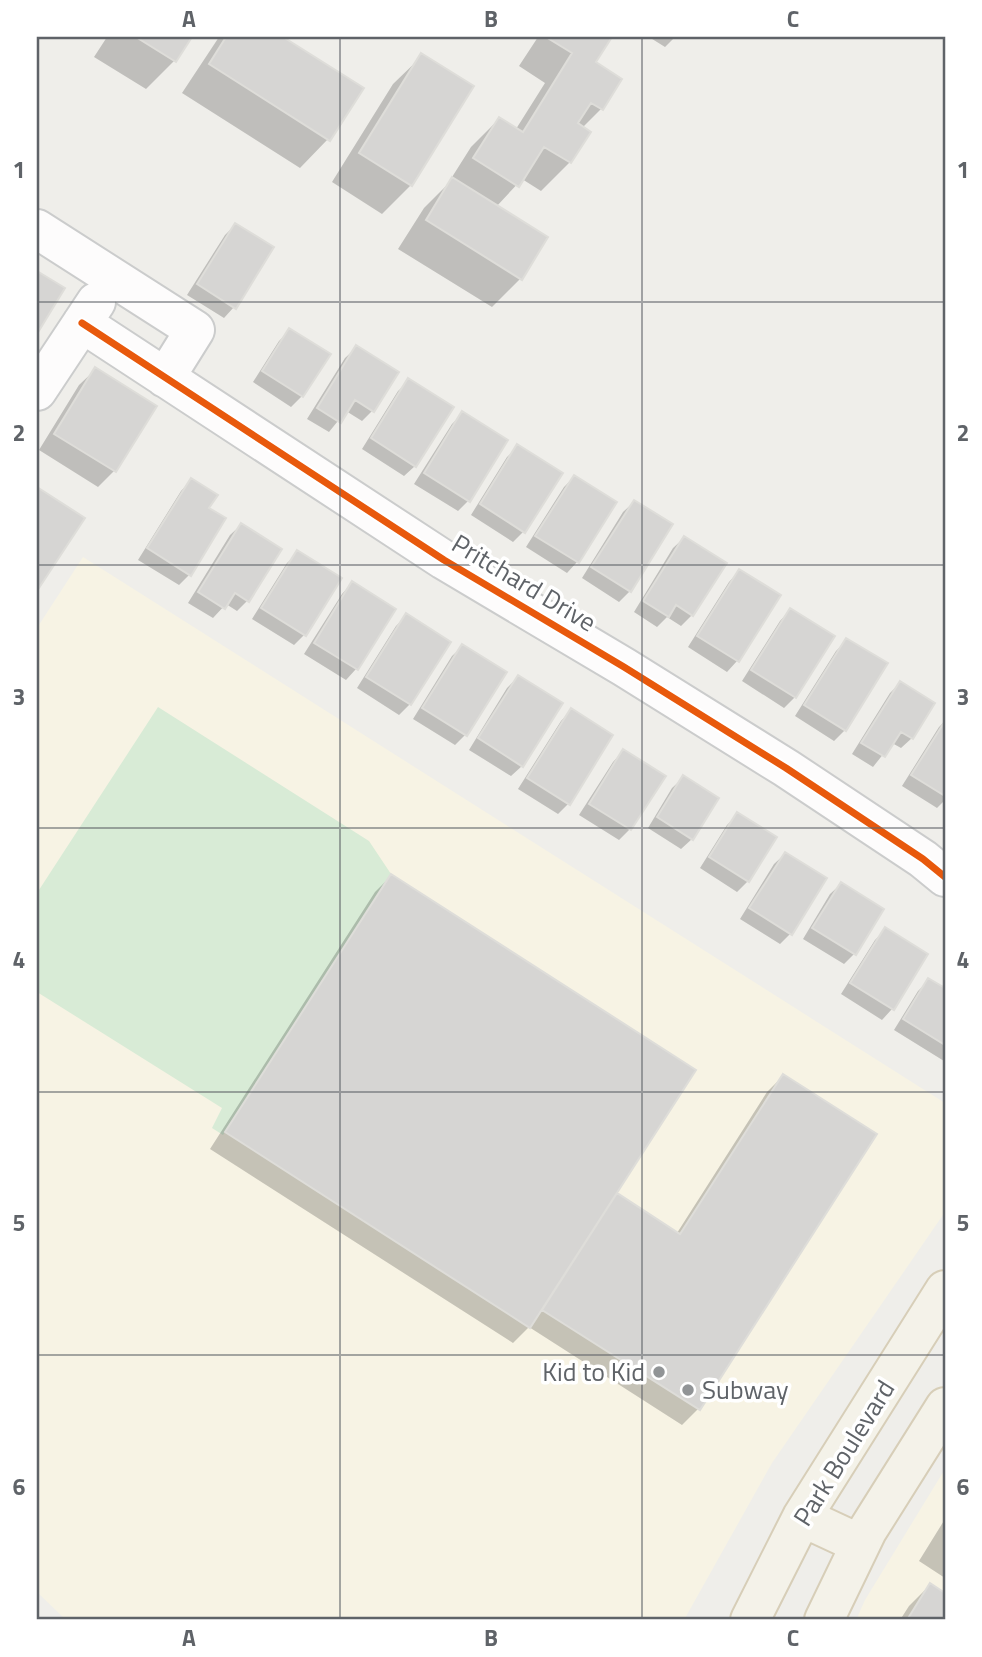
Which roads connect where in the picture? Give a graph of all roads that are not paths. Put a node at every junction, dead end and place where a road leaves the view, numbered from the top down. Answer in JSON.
{"nodes":[{"id":1,"x":37,"y":229,"type":"edge"},
{"id":2,"x":112,"y":277,"type":"junction"},
{"id":3,"x":82,"y":323,"type":"junction"},
{"id":4,"x":165,"y":378,"type":"junction"},
{"id":5,"x":37,"y":391,"type":"edge"},
{"id":6,"x":945,"y":877,"type":"edge"},
{"id":7,"x":945,"y":1290,"type":"edge"},
{"id":8,"x":945,"y":1407,"type":"edge"},
{"id":9,"x":802,"y":1517,"type":"junction"},
{"id":10,"x":860,"y":1544,"type":"junction"},
{"id":11,"x":750,"y":1620,"type":"edge"},
{"id":12,"x":824,"y":1620,"type":"edge"}],
"edges":[{"from":1,"to":2,"type":"street"},
{"from":2,"to":3,"type":"street"},
{"from":2,"to":4,"type":"street"},
{"from":3,"to":4,"type":"street","name":"Pritchard Drive"},
{"from":3,"to":5,"type":"street"},
{"from":4,"to":6,"type":"street","name":"Pritchard Drive"},
{"from":7,"to":9,"type":"main road","name":"Park Boulevard"},
{"from":8,"to":10,"type":"main road"},
{"from":9,"to":10,"type":"main road"},
{"from":9,"to":11,"type":"main road","name":"Park Boulevard"},
{"from":10,"to":12,"type":"main road"}]}
